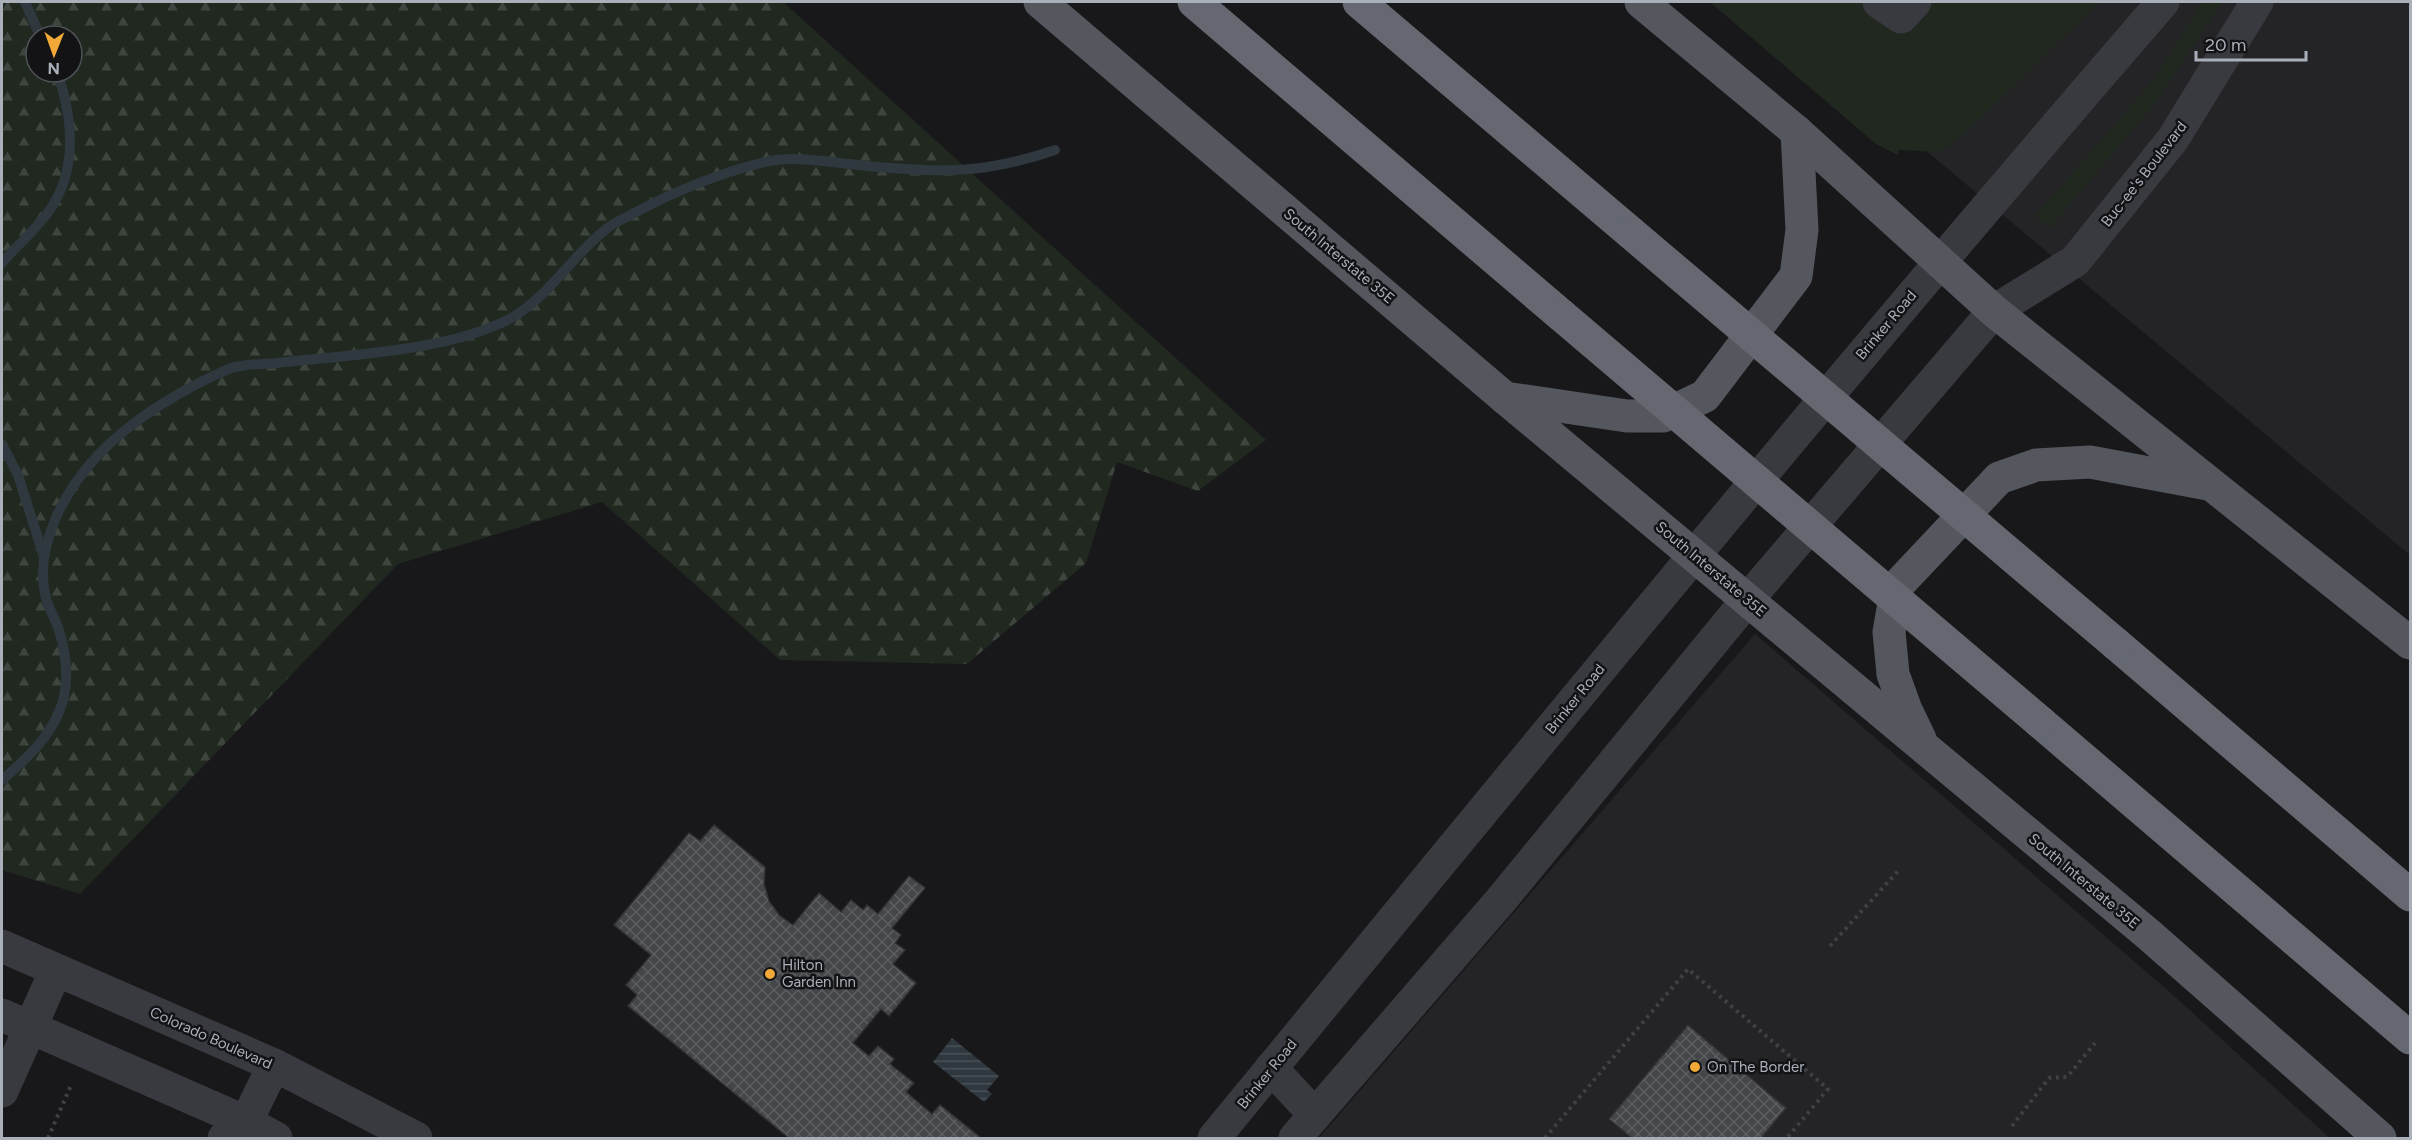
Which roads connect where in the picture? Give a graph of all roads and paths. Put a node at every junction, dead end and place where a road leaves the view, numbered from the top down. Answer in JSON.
{"nodes":[{"id":1,"x":1040,"y":2,"type":"edge"},
{"id":2,"x":1194,"y":2,"type":"edge"},
{"id":3,"x":1359,"y":2,"type":"edge"},
{"id":4,"x":1641,"y":2,"type":"edge"},
{"id":5,"x":1879,"y":2,"type":"edge"},
{"id":6,"x":1915,"y":2,"type":"edge"},
{"id":7,"x":2163,"y":2,"type":"edge"},
{"id":8,"x":2257,"y":2,"type":"edge"},
{"id":9,"x":1797,"y":132,"type":"junction"},
{"id":10,"x":1940,"y":261,"type":"junction"},
{"id":11,"x":1994,"y":311,"type":"junction"},
{"id":12,"x":1505,"y":398,"type":"junction"},
{"id":13,"x":2213,"y":485,"type":"junction"},
{"id":14,"x":1694,"y":554,"type":"junction"},
{"id":15,"x":1748,"y":599,"type":"junction"},
{"id":16,"x":2410,"y":643,"type":"edge"},
{"id":17,"x":1925,"y":747,"type":"junction"},
{"id":18,"x":1898,"y":871,"type":"dead end"},
{"id":19,"x":2410,"y":895,"type":"edge"},
{"id":20,"x":2,"y":946,"type":"edge"},
{"id":21,"x":1830,"y":946,"type":"dead end"},
{"id":22,"x":56,"y":970,"type":"junction"},
{"id":23,"x":16,"y":1021,"type":"edge"},
{"id":24,"x":2410,"y":1038,"type":"edge"},
{"id":25,"x":2095,"y":1043,"type":"dead end"},
{"id":26,"x":274,"y":1065,"type":"junction"},
{"id":27,"x":1271,"y":1068,"type":"junction"},
{"id":28,"x":73,"y":1080,"type":"dead end"},
{"id":29,"x":2,"y":1091,"type":"edge"},
{"id":30,"x":2012,"y":1126,"type":"dead end"},
{"id":31,"x":1305,"y":1127,"type":"edge"},
{"id":32,"x":239,"y":1133,"type":"edge"},
{"id":33,"x":48,"y":1138,"type":"edge"},
{"id":34,"x":276,"y":1138,"type":"edge"},
{"id":35,"x":416,"y":1138,"type":"edge"},
{"id":36,"x":1214,"y":1138,"type":"edge"},
{"id":37,"x":1545,"y":1138,"type":"edge"},
{"id":38,"x":1787,"y":1138,"type":"edge"},
{"id":39,"x":2380,"y":1138,"type":"edge"}],
"edges":[{"from":1,"to":12,"type":"main road","name":"South Interstate 35E"},
{"from":2,"to":24,"type":"highway","bridge":true},
{"from":3,"to":19,"type":"highway","bridge":true},
{"from":4,"to":9,"type":"main road"},
{"from":5,"to":6,"type":"street"},
{"from":7,"to":10,"type":"street"},
{"from":8,"to":11,"type":"street","name":"Buc-ee's Boulevard"},
{"from":9,"to":10,"type":"main road"},
{"from":9,"to":12,"type":"main road"},
{"from":10,"to":11,"type":"main road"},
{"from":10,"to":14,"type":"street","name":"Brinker Road"},
{"from":11,"to":13,"type":"main road"},
{"from":11,"to":15,"type":"street"},
{"from":12,"to":14,"type":"main road","name":"South Interstate 35E"},
{"from":13,"to":16,"type":"main road"},
{"from":13,"to":17,"type":"main road"},
{"from":14,"to":15,"type":"main road","name":"South Interstate 35E"},
{"from":14,"to":27,"type":"street","name":"Brinker Road"},
{"from":15,"to":17,"type":"main road","name":"South Interstate 35E"},
{"from":15,"to":31,"type":"street"},
{"from":17,"to":39,"type":"main road","name":"South Interstate 35E"},
{"from":18,"to":21,"type":"path"},
{"from":20,"to":22,"type":"street","name":"Colorado Boulevard"},
{"from":22,"to":23,"type":"street"},
{"from":22,"to":26,"type":"street","name":"Colorado Boulevard"},
{"from":23,"to":29,"type":"street"},
{"from":23,"to":32,"type":"street"},
{"from":25,"to":30,"type":"path"},
{"from":26,"to":32,"type":"street"},
{"from":26,"to":35,"type":"street","name":"Colorado Boulevard"},
{"from":27,"to":31,"type":"street"},
{"from":27,"to":36,"type":"street","name":"Brinker Road"},
{"from":28,"to":33,"type":"path"},
{"from":32,"to":34,"type":"street"},
{"from":37,"to":38,"type":"path"}]}
